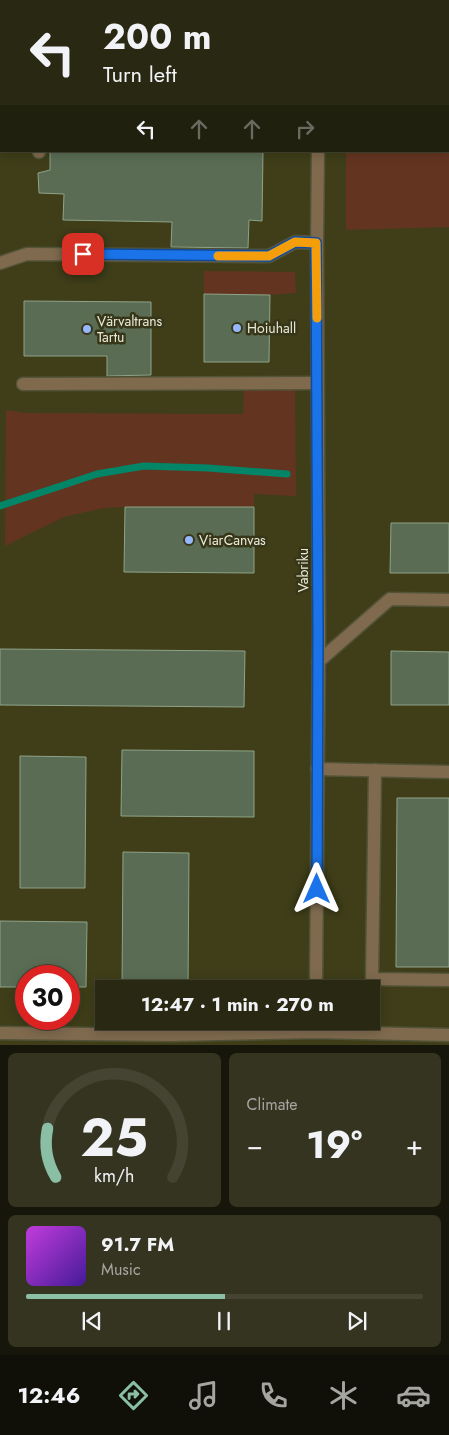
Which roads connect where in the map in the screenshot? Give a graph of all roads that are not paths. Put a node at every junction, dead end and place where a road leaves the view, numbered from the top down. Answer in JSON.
{"nodes":[{"id":1,"x":318,"y":152,"type":"edge"},
{"id":2,"x":316,"y":243,"type":"junction"},
{"id":3,"x":0,"y":263,"type":"edge"},
{"id":4,"x":317,"y":383,"type":"junction"},
{"id":5,"x":23,"y":384,"type":"dead end"},
{"id":6,"x":449,"y":600,"type":"edge"},
{"id":7,"x":318,"y":662,"type":"junction"},
{"id":8,"x":318,"y":769,"type":"junction"},
{"id":9,"x":375,"y":770,"type":"junction"},
{"id":10,"x":449,"y":772,"type":"edge"},
{"id":11,"x":316,"y":980,"type":"edge"},
{"id":12,"x":449,"y":980,"type":"edge"},
{"id":13,"x":262,"y":1030,"type":"edge"},
{"id":14,"x":366,"y":1030,"type":"edge"},
{"id":15,"x":0,"y":1033,"type":"edge"},
{"id":16,"x":449,"y":1035,"type":"edge"}],
"edges":[{"from":1,"to":2,"type":"street","name":"Vabriku"},
{"from":2,"to":3,"type":"street"},
{"from":2,"to":4,"type":"street","name":"Vabriku"},
{"from":4,"to":5,"type":"street"},
{"from":4,"to":7,"type":"street","name":"Vabriku"},
{"from":6,"to":7,"type":"street"},
{"from":7,"to":8,"type":"street","name":"Vabriku"},
{"from":8,"to":9,"type":"street"},
{"from":8,"to":11,"type":"street","name":"Vabriku"},
{"from":9,"to":10,"type":"street"},
{"from":9,"to":12,"type":"street"},
{"from":13,"to":15,"type":"street"},
{"from":14,"to":16,"type":"street"}]}
